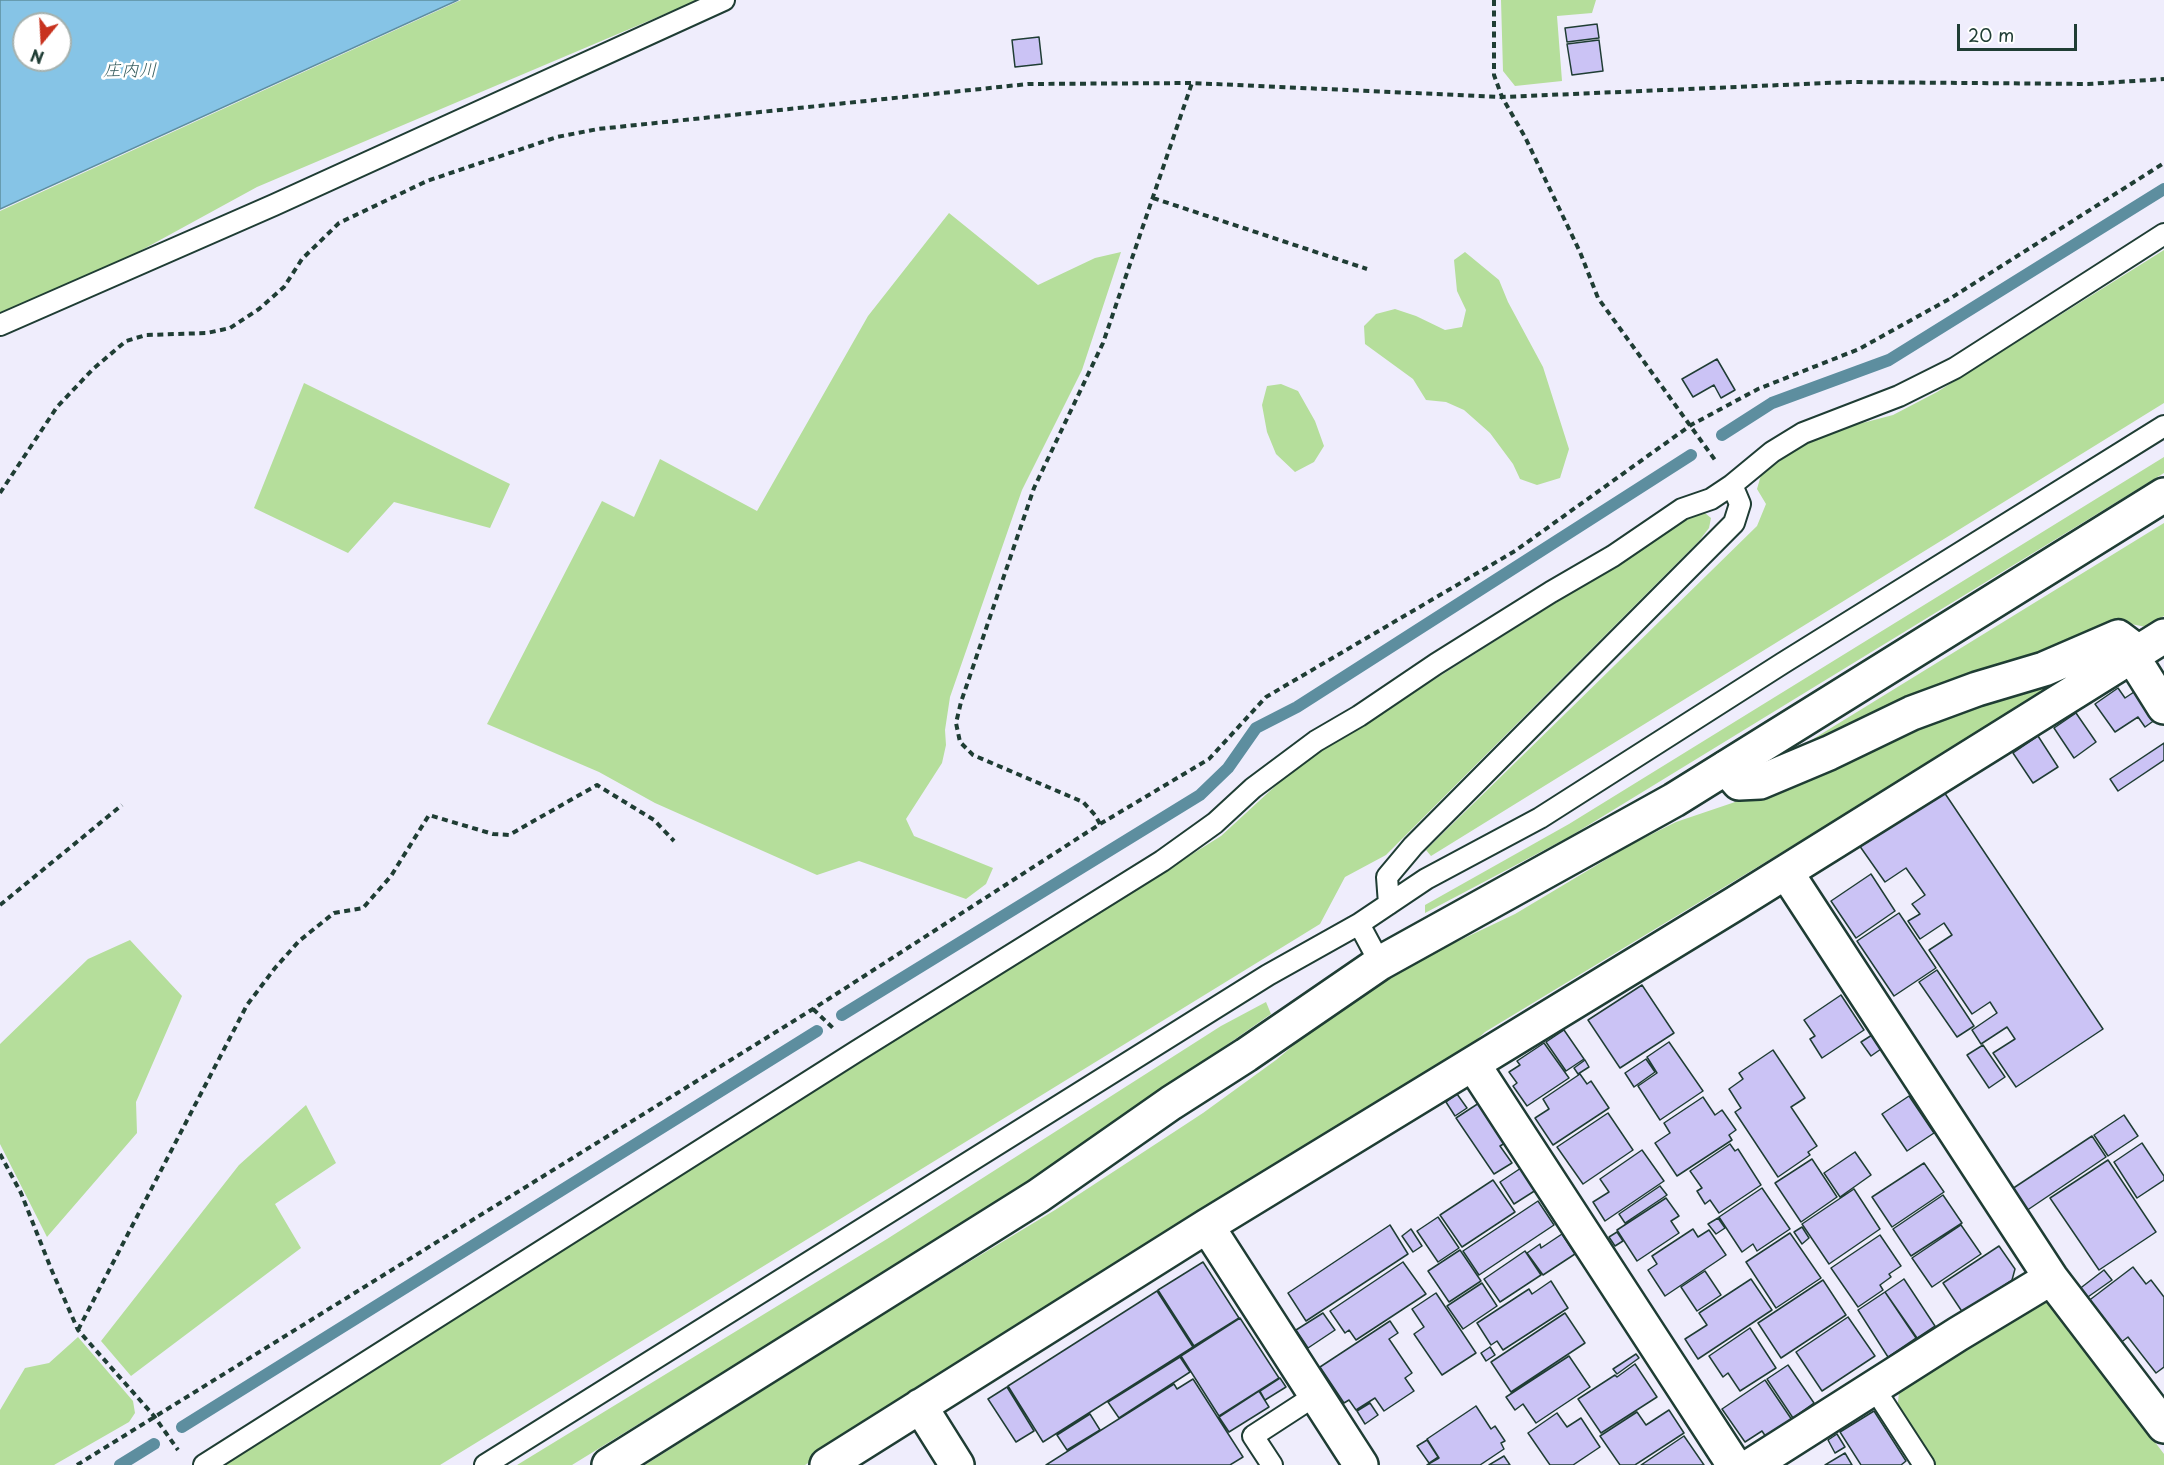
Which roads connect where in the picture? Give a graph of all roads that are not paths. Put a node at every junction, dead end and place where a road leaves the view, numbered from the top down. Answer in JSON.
{"nodes":[{"id":1,"x":724,"y":0,"type":"edge"},
{"id":2,"x":2164,"y":234,"type":"edge"},
{"id":3,"x":0,"y":325,"type":"edge"},
{"id":4,"x":2164,"y":426,"type":"edge"},
{"id":5,"x":1732,"y":485,"type":"junction"},
{"id":6,"x":2164,"y":495,"type":"edge"},
{"id":7,"x":2145,"y":648,"type":"edge"},
{"id":8,"x":2164,"y":706,"type":"edge"},
{"id":9,"x":1726,"y":768,"type":"junction"},
{"id":10,"x":1786,"y":872,"type":"junction"},
{"id":11,"x":1389,"y":904,"type":"junction"},
{"id":12,"x":1359,"y":924,"type":"junction"},
{"id":13,"x":1380,"y":963,"type":"junction"},
{"id":14,"x":1473,"y":1064,"type":"junction"},
{"id":15,"x":1207,"y":1226,"type":"junction"},
{"id":16,"x":2050,"y":1278,"type":"junction"},
{"id":17,"x":1874,"y":1388,"type":"junction"},
{"id":18,"x":1316,"y":1395,"type":"junction"},
{"id":19,"x":920,"y":1406,"type":"junction"},
{"id":20,"x":2159,"y":1410,"type":"edge"},
{"id":21,"x":204,"y":1465,"type":"edge"},
{"id":22,"x":485,"y":1465,"type":"edge"},
{"id":23,"x":609,"y":1465,"type":"edge"},
{"id":24,"x":827,"y":1465,"type":"edge"},
{"id":25,"x":957,"y":1465,"type":"edge"},
{"id":26,"x":1272,"y":1465,"type":"edge"},
{"id":27,"x":1361,"y":1465,"type":"edge"},
{"id":28,"x":1734,"y":1465,"type":"edge"},
{"id":29,"x":1752,"y":1465,"type":"edge"},
{"id":30,"x":1924,"y":1465,"type":"edge"}],
"edges":[{"from":1,"to":3,"type":"lane"},
{"from":2,"to":5,"type":"lane"},
{"from":4,"to":11,"type":"lane"},
{"from":5,"to":11,"type":"lane"},
{"from":5,"to":21,"type":"lane"},
{"from":6,"to":9,"type":"street"},
{"from":7,"to":8,"type":"street"},
{"from":7,"to":9,"type":"street"},
{"from":7,"to":10,"type":"street"},
{"from":9,"to":13,"type":"street"},
{"from":10,"to":14,"type":"street"},
{"from":10,"to":16,"type":"street"},
{"from":11,"to":12,"type":"lane"},
{"from":12,"to":13,"type":"lane"},
{"from":12,"to":22,"type":"lane"},
{"from":13,"to":23,"type":"street"},
{"from":14,"to":15,"type":"street"},
{"from":14,"to":28,"type":"street"},
{"from":15,"to":18,"type":"street"},
{"from":15,"to":19,"type":"street"},
{"from":16,"to":17,"type":"street"},
{"from":16,"to":20,"type":"street"},
{"from":17,"to":29,"type":"street"},
{"from":17,"to":30,"type":"lane"},
{"from":18,"to":26,"type":"lane"},
{"from":18,"to":27,"type":"street"},
{"from":19,"to":24,"type":"street"},
{"from":19,"to":25,"type":"street"}]}
